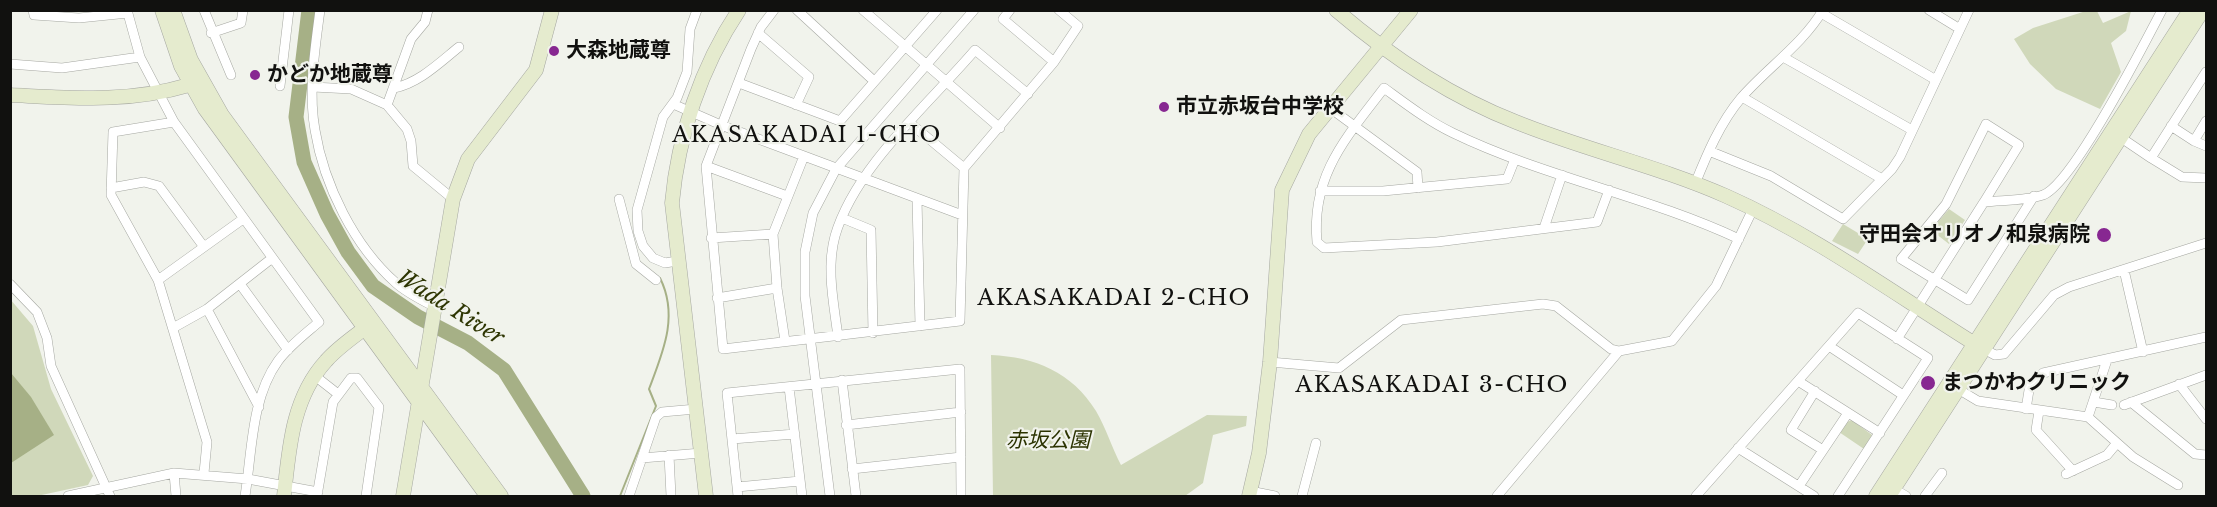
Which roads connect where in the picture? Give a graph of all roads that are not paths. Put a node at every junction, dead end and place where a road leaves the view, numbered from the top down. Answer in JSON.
{"nodes":[{"id":1,"x":33,"y":10,"type":"edge"},
{"id":2,"x":162,"y":10,"type":"edge"},
{"id":3,"x":173,"y":10,"type":"edge"},
{"id":4,"x":204,"y":10,"type":"edge"},
{"id":5,"x":243,"y":10,"type":"edge"},
{"id":6,"x":288,"y":10,"type":"edge"},
{"id":7,"x":320,"y":10,"type":"edge"},
{"id":8,"x":428,"y":10,"type":"edge"},
{"id":9,"x":552,"y":10,"type":"edge"},
{"id":10,"x":697,"y":10,"type":"edge"},
{"id":11,"x":739,"y":10,"type":"edge"},
{"id":12,"x":774,"y":10,"type":"edge"},
{"id":13,"x":797,"y":10,"type":"edge"},
{"id":14,"x":863,"y":10,"type":"edge"},
{"id":15,"x":974,"y":10,"type":"edge"},
{"id":16,"x":1010,"y":10,"type":"edge"},
{"id":17,"x":1059,"y":10,"type":"edge"},
{"id":18,"x":1336,"y":10,"type":"edge"},
{"id":19,"x":1411,"y":10,"type":"edge"},
{"id":20,"x":1929,"y":10,"type":"edge"},
{"id":21,"x":1969,"y":10,"type":"edge"},
{"id":22,"x":2162,"y":10,"type":"edge"},
{"id":23,"x":2190,"y":10,"type":"edge"},
{"id":24,"x":2203,"y":10,"type":"edge"},
{"id":25,"x":128,"y":12,"type":"edge"},
{"id":26,"x":933,"y":12,"type":"edge"},
{"id":27,"x":1822,"y":12,"type":"edge"},
{"id":28,"x":79,"y":14,"type":"edge"},
{"id":29,"x":1960,"y":29,"type":"junction"},
{"id":30,"x":212,"y":33,"type":"junction"},
{"id":31,"x":758,"y":33,"type":"junction"},
{"id":32,"x":459,"y":47,"type":"dead end"},
{"id":33,"x":905,"y":47,"type":"junction"},
{"id":34,"x":1380,"y":48,"type":"junction"},
{"id":35,"x":140,"y":57,"type":"junction"},
{"id":36,"x":1783,"y":57,"type":"junction"},
{"id":37,"x":1054,"y":62,"type":"junction"},
{"id":38,"x":10,"y":64,"type":"edge"},
{"id":39,"x":927,"y":65,"type":"junction"},
{"id":40,"x":2206,"y":72,"type":"edge"},
{"id":41,"x":231,"y":75,"type":"dead end"},
{"id":42,"x":1936,"y":80,"type":"junction"},
{"id":43,"x":874,"y":81,"type":"junction"},
{"id":44,"x":196,"y":83,"type":"junction"},
{"id":45,"x":739,"y":83,"type":"junction"},
{"id":46,"x":947,"y":83,"type":"junction"},
{"id":47,"x":280,"y":86,"type":"dead end"},
{"id":48,"x":313,"y":87,"type":"junction"},
{"id":49,"x":394,"y":87,"type":"junction"},
{"id":50,"x":157,"y":94,"type":"junction"},
{"id":51,"x":1028,"y":94,"type":"junction"},
{"id":52,"x":10,"y":95,"type":"edge"},
{"id":53,"x":1742,"y":97,"type":"junction"},
{"id":54,"x":673,"y":104,"type":"junction"},
{"id":55,"x":387,"y":105,"type":"junction"},
{"id":56,"x":796,"y":105,"type":"junction"},
{"id":57,"x":1330,"y":108,"type":"junction"},
{"id":58,"x":691,"y":112,"type":"junction"},
{"id":59,"x":2206,"y":121,"type":"edge"},
{"id":60,"x":174,"y":122,"type":"junction"},
{"id":61,"x":910,"y":123,"type":"junction"},
{"id":62,"x":721,"y":124,"type":"junction"},
{"id":63,"x":1355,"y":126,"type":"junction"},
{"id":64,"x":2171,"y":126,"type":"junction"},
{"id":65,"x":1000,"y":128,"type":"junction"},
{"id":66,"x":1912,"y":130,"type":"junction"},
{"id":67,"x":2116,"y":134,"type":"junction"},
{"id":68,"x":2194,"y":141,"type":"junction"},
{"id":69,"x":2206,"y":146,"type":"edge"},
{"id":70,"x":1709,"y":151,"type":"junction"},
{"id":71,"x":804,"y":156,"type":"junction"},
{"id":72,"x":2151,"y":158,"type":"junction"},
{"id":73,"x":1515,"y":159,"type":"junction"},
{"id":74,"x":706,"y":166,"type":"junction"},
{"id":75,"x":964,"y":168,"type":"junction"},
{"id":76,"x":836,"y":169,"type":"junction"},
{"id":77,"x":1562,"y":175,"type":"junction"},
{"id":78,"x":862,"y":178,"type":"junction"},
{"id":79,"x":2206,"y":178,"type":"edge"},
{"id":80,"x":1882,"y":179,"type":"junction"},
{"id":81,"x":1695,"y":184,"type":"junction"},
{"id":82,"x":111,"y":188,"type":"junction"},
{"id":83,"x":1418,"y":188,"type":"junction"},
{"id":84,"x":1609,"y":190,"type":"junction"},
{"id":85,"x":1320,"y":191,"type":"junction"},
{"id":86,"x":787,"y":196,"type":"junction"},
{"id":87,"x":2034,"y":196,"type":"junction"},
{"id":88,"x":917,"y":198,"type":"junction"},
{"id":89,"x":453,"y":199,"type":"junction"},
{"id":90,"x":1984,"y":202,"type":"junction"},
{"id":91,"x":1753,"y":208,"type":"junction"},
{"id":92,"x":637,"y":210,"type":"junction"},
{"id":93,"x":962,"y":215,"type":"junction"},
{"id":94,"x":842,"y":218,"type":"junction"},
{"id":95,"x":243,"y":219,"type":"junction"},
{"id":96,"x":1544,"y":228,"type":"junction"},
{"id":97,"x":773,"y":234,"type":"junction"},
{"id":98,"x":711,"y":238,"type":"junction"},
{"id":99,"x":1738,"y":239,"type":"junction"},
{"id":100,"x":2206,"y":243,"type":"edge"},
{"id":101,"x":204,"y":247,"type":"junction"},
{"id":102,"x":271,"y":259,"type":"junction"},
{"id":103,"x":677,"y":261,"type":"junction"},
{"id":104,"x":2124,"y":270,"type":"junction"},
{"id":105,"x":1934,"y":279,"type":"junction"},
{"id":106,"x":158,"y":280,"type":"junction"},
{"id":107,"x":656,"y":280,"type":"dead end"},
{"id":108,"x":10,"y":284,"type":"edge"},
{"id":109,"x":240,"y":284,"type":"junction"},
{"id":110,"x":777,"y":288,"type":"junction"},
{"id":111,"x":717,"y":298,"type":"junction"},
{"id":112,"x":1917,"y":307,"type":"junction"},
{"id":113,"x":207,"y":309,"type":"junction"},
{"id":114,"x":435,"y":310,"type":"junction"},
{"id":115,"x":369,"y":325,"type":"junction"},
{"id":116,"x":920,"y":326,"type":"junction"},
{"id":117,"x":173,"y":328,"type":"junction"},
{"id":118,"x":873,"y":333,"type":"junction"},
{"id":119,"x":838,"y":337,"type":"junction"},
{"id":120,"x":2206,"y":337,"type":"edge"},
{"id":121,"x":1897,"y":339,"type":"junction"},
{"id":122,"x":811,"y":340,"type":"junction"},
{"id":123,"x":786,"y":341,"type":"junction"},
{"id":124,"x":1829,"y":346,"type":"junction"},
{"id":125,"x":1979,"y":346,"type":"junction"},
{"id":126,"x":288,"y":350,"type":"junction"},
{"id":127,"x":1618,"y":351,"type":"junction"},
{"id":128,"x":2143,"y":352,"type":"junction"},
{"id":129,"x":2107,"y":360,"type":"junction"},
{"id":130,"x":1270,"y":362,"type":"junction"},
{"id":131,"x":2206,"y":375,"type":"edge"},
{"id":132,"x":315,"y":376,"type":"junction"},
{"id":133,"x":842,"y":380,"type":"junction"},
{"id":134,"x":1798,"y":381,"type":"junction"},
{"id":135,"x":2179,"y":384,"type":"junction"},
{"id":136,"x":815,"y":385,"type":"junction"},
{"id":137,"x":420,"y":387,"type":"junction"},
{"id":138,"x":789,"y":387,"type":"junction"},
{"id":139,"x":1958,"y":389,"type":"junction"},
{"id":140,"x":1815,"y":392,"type":"junction"},
{"id":141,"x":338,"y":394,"type":"junction"},
{"id":142,"x":1903,"y":395,"type":"junction"},
{"id":143,"x":2094,"y":402,"type":"junction"},
{"id":144,"x":418,"y":403,"type":"junction"},
{"id":145,"x":2112,"y":405,"type":"dead end"},
{"id":146,"x":259,"y":407,"type":"junction"},
{"id":147,"x":696,"y":409,"type":"junction"},
{"id":148,"x":2026,"y":409,"type":"junction"},
{"id":149,"x":2038,"y":411,"type":"junction"},
{"id":150,"x":961,"y":412,"type":"junction"},
{"id":151,"x":1848,"y":413,"type":"junction"},
{"id":152,"x":2088,"y":417,"type":"junction"},
{"id":153,"x":2206,"y":419,"type":"edge"},
{"id":154,"x":846,"y":425,"type":"junction"},
{"id":155,"x":1880,"y":433,"type":"junction"},
{"id":156,"x":795,"y":434,"type":"junction"},
{"id":157,"x":732,"y":440,"type":"junction"},
{"id":158,"x":1316,"y":443,"type":"dead end"},
{"id":159,"x":2117,"y":443,"type":"junction"},
{"id":160,"x":1738,"y":448,"type":"junction"},
{"id":161,"x":1823,"y":450,"type":"junction"},
{"id":162,"x":701,"y":453,"type":"junction"},
{"id":163,"x":669,"y":455,"type":"junction"},
{"id":164,"x":2206,"y":455,"type":"edge"},
{"id":165,"x":961,"y":457,"type":"junction"},
{"id":166,"x":642,"y":458,"type":"junction"},
{"id":167,"x":852,"y":469,"type":"junction"},
{"id":168,"x":174,"y":473,"type":"junction"},
{"id":169,"x":204,"y":473,"type":"junction"},
{"id":170,"x":1942,"y":473,"type":"dead end"},
{"id":171,"x":248,"y":478,"type":"junction"},
{"id":172,"x":800,"y":481,"type":"junction"},
{"id":173,"x":2178,"y":485,"type":"dead end"},
{"id":174,"x":1798,"y":486,"type":"junction"},
{"id":175,"x":284,"y":491,"type":"edge"},
{"id":176,"x":109,"y":492,"type":"edge"},
{"id":177,"x":737,"y":492,"type":"edge"},
{"id":178,"x":317,"y":494,"type":"edge"},
{"id":179,"x":1250,"y":494,"type":"edge"},
{"id":180,"x":1896,"y":494,"type":"edge"},
{"id":181,"x":68,"y":496,"type":"edge"},
{"id":182,"x":176,"y":496,"type":"edge"},
{"id":183,"x":245,"y":496,"type":"edge"},
{"id":184,"x":366,"y":496,"type":"edge"},
{"id":185,"x":403,"y":496,"type":"edge"},
{"id":186,"x":487,"y":496,"type":"edge"},
{"id":187,"x":501,"y":496,"type":"edge"},
{"id":188,"x":629,"y":496,"type":"edge"},
{"id":189,"x":672,"y":496,"type":"edge"},
{"id":190,"x":706,"y":496,"type":"edge"},
{"id":191,"x":801,"y":496,"type":"edge"},
{"id":192,"x":830,"y":496,"type":"edge"},
{"id":193,"x":856,"y":496,"type":"edge"},
{"id":194,"x":961,"y":496,"type":"edge"},
{"id":195,"x":1275,"y":496,"type":"edge"},
{"id":196,"x":1302,"y":496,"type":"edge"},
{"id":197,"x":1497,"y":496,"type":"edge"},
{"id":198,"x":1696,"y":496,"type":"edge"},
{"id":199,"x":1814,"y":496,"type":"edge"},
{"id":200,"x":1838,"y":496,"type":"edge"},
{"id":201,"x":1876,"y":496,"type":"edge"},
{"id":202,"x":1924,"y":496,"type":"edge"}],
"edges":[{"from":1,"to":28,"type":"street"},
{"from":2,"to":44,"type":"street"},
{"from":3,"to":44,"type":"street"},
{"from":4,"to":30,"type":"street"},
{"from":5,"to":30,"type":"street"},
{"from":6,"to":47,"type":"street"},
{"from":7,"to":48,"type":"street"},
{"from":8,"to":49,"type":"street"},
{"from":9,"to":89,"type":"street"},
{"from":10,"to":54,"type":"street"},
{"from":11,"to":58,"type":"street"},
{"from":12,"to":31,"type":"street"},
{"from":13,"to":43,"type":"street"},
{"from":14,"to":33,"type":"street"},
{"from":15,"to":39,"type":"street"},
{"from":16,"to":37,"type":"street"},
{"from":17,"to":37,"type":"street"},
{"from":18,"to":34,"type":"street"},
{"from":19,"to":34,"type":"street"},
{"from":20,"to":29,"type":"street"},
{"from":21,"to":29,"type":"street"},
{"from":22,"to":87,"type":"street"},
{"from":23,"to":67,"type":"street"},
{"from":24,"to":67,"type":"street"},
{"from":25,"to":28,"type":"street"},
{"from":25,"to":35,"type":"street"},
{"from":26,"to":33,"type":"street"},
{"from":27,"to":36,"type":"street"},
{"from":27,"to":42,"type":"street"},
{"from":29,"to":42,"type":"street"},
{"from":30,"to":41,"type":"street"},
{"from":31,"to":45,"type":"street"},
{"from":31,"to":56,"type":"street"},
{"from":32,"to":49,"type":"street"},
{"from":33,"to":39,"type":"street"},
{"from":33,"to":43,"type":"street"},
{"from":34,"to":57,"type":"street"},
{"from":34,"to":81,"type":"street"},
{"from":35,"to":38,"type":"street"},
{"from":35,"to":50,"type":"street"},
{"from":36,"to":53,"type":"street"},
{"from":36,"to":66,"type":"street"},
{"from":37,"to":51,"type":"street"},
{"from":39,"to":46,"type":"street"},
{"from":39,"to":76,"type":"street"},
{"from":40,"to":64,"type":"street"},
{"from":42,"to":66,"type":"street"},
{"from":43,"to":56,"type":"street"},
{"from":44,"to":50,"type":"street"},
{"from":44,"to":115,"type":"street"},
{"from":45,"to":56,"type":"street"},
{"from":45,"to":62,"type":"street"},
{"from":46,"to":51,"type":"street"},
{"from":46,"to":61,"type":"street"},
{"from":46,"to":65,"type":"street"},
{"from":48,"to":55,"type":"street"},
{"from":48,"to":114,"type":"street"},
{"from":49,"to":55,"type":"street"},
{"from":50,"to":52,"type":"street"},
{"from":50,"to":60,"type":"street"},
{"from":51,"to":65,"type":"street"},
{"from":53,"to":70,"type":"street"},
{"from":53,"to":80,"type":"street"},
{"from":54,"to":58,"type":"street"},
{"from":54,"to":92,"type":"street"},
{"from":55,"to":89,"type":"street"},
{"from":57,"to":63,"type":"street"},
{"from":57,"to":130,"type":"street"},
{"from":58,"to":62,"type":"street"},
{"from":58,"to":103,"type":"street"},
{"from":59,"to":68,"type":"street"},
{"from":60,"to":82,"type":"street"},
{"from":60,"to":95,"type":"street"},
{"from":61,"to":75,"type":"street"},
{"from":61,"to":78,"type":"street"},
{"from":62,"to":71,"type":"street"},
{"from":62,"to":74,"type":"street"},
{"from":63,"to":73,"type":"street"},
{"from":63,"to":83,"type":"street"},
{"from":63,"to":85,"type":"street"},
{"from":64,"to":68,"type":"street"},
{"from":64,"to":72,"type":"street"},
{"from":65,"to":75,"type":"street"},
{"from":66,"to":80,"type":"street"},
{"from":67,"to":72,"type":"street"},
{"from":67,"to":125,"type":"street"},
{"from":68,"to":69,"type":"street"},
{"from":70,"to":80,"type":"street"},
{"from":70,"to":81,"type":"street"},
{"from":71,"to":76,"type":"street"},
{"from":71,"to":86,"type":"street"},
{"from":72,"to":79,"type":"street"},
{"from":73,"to":77,"type":"street"},
{"from":73,"to":83,"type":"street"},
{"from":74,"to":86,"type":"street"},
{"from":74,"to":98,"type":"street"},
{"from":75,"to":93,"type":"street"},
{"from":76,"to":78,"type":"street"},
{"from":76,"to":122,"type":"street"},
{"from":77,"to":84,"type":"street"},
{"from":77,"to":96,"type":"street"},
{"from":78,"to":88,"type":"street"},
{"from":78,"to":94,"type":"street"},
{"from":81,"to":91,"type":"street"},
{"from":82,"to":101,"type":"street"},
{"from":82,"to":106,"type":"street"},
{"from":83,"to":85,"type":"street"},
{"from":84,"to":96,"type":"street"},
{"from":84,"to":99,"type":"street"},
{"from":85,"to":96,"type":"street"},
{"from":86,"to":97,"type":"street"},
{"from":87,"to":90,"type":"street"},
{"from":87,"to":105,"type":"street"},
{"from":88,"to":93,"type":"street"},
{"from":88,"to":116,"type":"street"},
{"from":89,"to":114,"type":"street"},
{"from":90,"to":105,"type":"street"},
{"from":90,"to":105,"type":"street"},
{"from":91,"to":99,"type":"street"},
{"from":91,"to":112,"type":"street"},
{"from":92,"to":103,"type":"street"},
{"from":92,"to":107,"type":"street"},
{"from":93,"to":116,"type":"street"},
{"from":94,"to":118,"type":"street"},
{"from":94,"to":119,"type":"street"},
{"from":95,"to":101,"type":"street"},
{"from":95,"to":102,"type":"street"},
{"from":97,"to":98,"type":"street"},
{"from":97,"to":110,"type":"street"},
{"from":98,"to":111,"type":"street"},
{"from":99,"to":127,"type":"street"},
{"from":100,"to":104,"type":"street"},
{"from":101,"to":106,"type":"street"},
{"from":102,"to":109,"type":"street"},
{"from":102,"to":126,"type":"street"},
{"from":103,"to":147,"type":"street"},
{"from":104,"to":125,"type":"street"},
{"from":104,"to":128,"type":"street"},
{"from":105,"to":112,"type":"street"},
{"from":106,"to":117,"type":"street"},
{"from":108,"to":176,"type":"street"},
{"from":109,"to":113,"type":"street"},
{"from":109,"to":126,"type":"street"},
{"from":110,"to":111,"type":"street"},
{"from":110,"to":123,"type":"street"},
{"from":111,"to":123,"type":"street"},
{"from":112,"to":121,"type":"street"},
{"from":112,"to":125,"type":"street"},
{"from":113,"to":117,"type":"street"},
{"from":113,"to":146,"type":"street"},
{"from":114,"to":137,"type":"street"},
{"from":115,"to":132,"type":"street"},
{"from":115,"to":137,"type":"street"},
{"from":115,"to":144,"type":"street"},
{"from":116,"to":118,"type":"street"},
{"from":117,"to":169,"type":"street"},
{"from":118,"to":119,"type":"street"},
{"from":119,"to":122,"type":"street"},
{"from":120,"to":128,"type":"street"},
{"from":121,"to":124,"type":"street"},
{"from":121,"to":142,"type":"street"},
{"from":122,"to":123,"type":"street"},
{"from":122,"to":136,"type":"street"},
{"from":124,"to":134,"type":"street"},
{"from":124,"to":142,"type":"street"},
{"from":125,"to":139,"type":"street"},
{"from":125,"to":201,"type":"street"},
{"from":126,"to":146,"type":"street"},
{"from":127,"to":130,"type":"street"},
{"from":127,"to":197,"type":"street"},
{"from":128,"to":129,"type":"street"},
{"from":129,"to":143,"type":"street"},
{"from":129,"to":148,"type":"street"},
{"from":130,"to":179,"type":"street"},
{"from":131,"to":135,"type":"street"},
{"from":132,"to":141,"type":"street"},
{"from":132,"to":175,"type":"street"},
{"from":133,"to":136,"type":"street"},
{"from":133,"to":150,"type":"street"},
{"from":133,"to":154,"type":"street"},
{"from":134,"to":140,"type":"street"},
{"from":134,"to":160,"type":"street"},
{"from":135,"to":153,"type":"street"},
{"from":135,"to":164,"type":"street"},
{"from":136,"to":138,"type":"street"},
{"from":136,"to":192,"type":"street"},
{"from":137,"to":144,"type":"street"},
{"from":137,"to":187,"type":"street"},
{"from":138,"to":156,"type":"street"},
{"from":138,"to":157,"type":"street"},
{"from":139,"to":148,"type":"street"},
{"from":139,"to":180,"type":"street"},
{"from":140,"to":151,"type":"street"},
{"from":140,"to":161,"type":"street"},
{"from":141,"to":178,"type":"street"},
{"from":141,"to":184,"type":"street"},
{"from":142,"to":155,"type":"street"},
{"from":143,"to":145,"type":"street"},
{"from":143,"to":152,"type":"street"},
{"from":144,"to":185,"type":"street"},
{"from":144,"to":186,"type":"street"},
{"from":146,"to":171,"type":"street"},
{"from":147,"to":162,"type":"street"},
{"from":147,"to":166,"type":"street"},
{"from":148,"to":149,"type":"street"},
{"from":149,"to":152,"type":"street"},
{"from":149,"to":159,"type":"street"},
{"from":150,"to":154,"type":"street"},
{"from":150,"to":165,"type":"street"},
{"from":151,"to":155,"type":"street"},
{"from":151,"to":161,"type":"street"},
{"from":152,"to":159,"type":"street"},
{"from":154,"to":167,"type":"street"},
{"from":155,"to":200,"type":"street"},
{"from":156,"to":157,"type":"street"},
{"from":156,"to":172,"type":"street"},
{"from":157,"to":177,"type":"street"},
{"from":158,"to":196,"type":"street"},
{"from":159,"to":173,"type":"street"},
{"from":160,"to":174,"type":"street"},
{"from":160,"to":198,"type":"street"},
{"from":161,"to":174,"type":"street"},
{"from":162,"to":163,"type":"street"},
{"from":162,"to":190,"type":"street"},
{"from":163,"to":166,"type":"street"},
{"from":163,"to":189,"type":"street"},
{"from":165,"to":167,"type":"street"},
{"from":165,"to":194,"type":"street"},
{"from":166,"to":188,"type":"street"},
{"from":167,"to":193,"type":"street"},
{"from":168,"to":169,"type":"street"},
{"from":168,"to":176,"type":"street"},
{"from":168,"to":182,"type":"street"},
{"from":169,"to":171,"type":"street"},
{"from":170,"to":202,"type":"street"},
{"from":171,"to":175,"type":"street"},
{"from":171,"to":183,"type":"street"},
{"from":172,"to":177,"type":"street"},
{"from":172,"to":191,"type":"street"},
{"from":174,"to":199,"type":"street"},
{"from":175,"to":178,"type":"street"},
{"from":176,"to":181,"type":"street"},
{"from":179,"to":195,"type":"street"}]}
